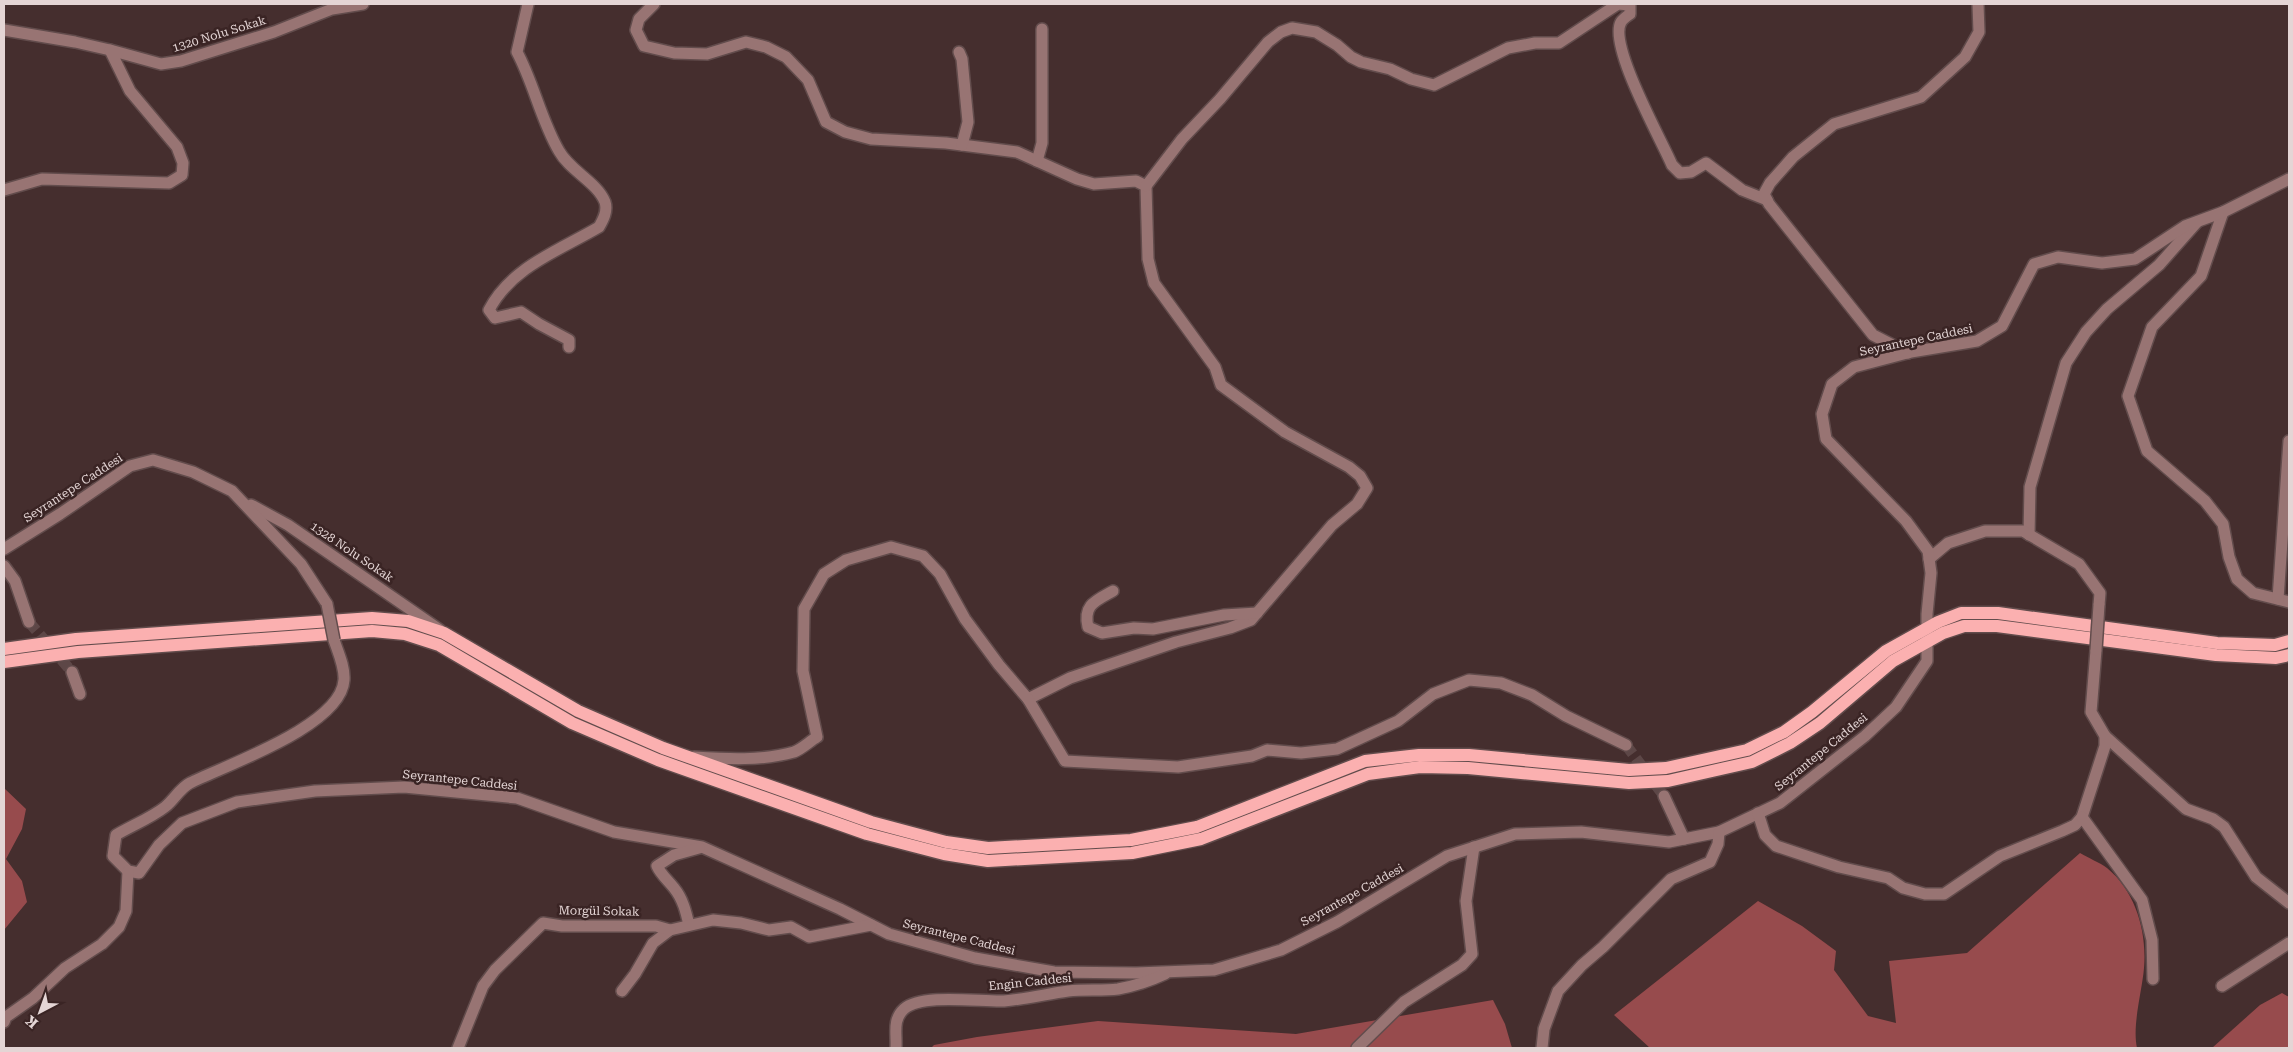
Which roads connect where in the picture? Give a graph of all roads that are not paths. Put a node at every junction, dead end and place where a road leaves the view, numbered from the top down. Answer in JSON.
{"nodes":[{"id":1,"x":363,"y":4,"type":"edge"},
{"id":2,"x":528,"y":4,"type":"edge"},
{"id":3,"x":654,"y":4,"type":"edge"},
{"id":4,"x":1978,"y":4,"type":"edge"},
{"id":5,"x":1042,"y":29,"type":"dead end"},
{"id":6,"x":4,"y":30,"type":"edge"},
{"id":7,"x":110,"y":50,"type":"junction"},
{"id":8,"x":958,"y":52,"type":"dead end"},
{"id":9,"x":962,"y":145,"type":"junction"},
{"id":10,"x":1037,"y":161,"type":"junction"},
{"id":11,"x":2289,"y":179,"type":"edge"},
{"id":12,"x":1146,"y":186,"type":"junction"},
{"id":13,"x":4,"y":190,"type":"edge"},
{"id":14,"x":1767,"y":200,"type":"junction"},
{"id":15,"x":2223,"y":212,"type":"junction"},
{"id":16,"x":2197,"y":222,"type":"junction"},
{"id":17,"x":568,"y":347,"type":"dead end"},
{"id":18,"x":1908,"y":353,"type":"junction"},
{"id":19,"x":2289,"y":441,"type":"edge"},
{"id":20,"x":239,"y":498,"type":"junction"},
{"id":21,"x":2028,"y":535,"type":"junction"},
{"id":22,"x":4,"y":549,"type":"edge"},
{"id":23,"x":1929,"y":559,"type":"junction"},
{"id":24,"x":4,"y":566,"type":"edge"},
{"id":25,"x":1113,"y":591,"type":"dead end"},
{"id":26,"x":2284,"y":600,"type":"edge"},
{"id":27,"x":1257,"y":613,"type":"junction"},
{"id":28,"x":29,"y":622,"type":"tunnel mouth"},
{"id":29,"x":1927,"y":628,"type":"junction"},
{"id":30,"x":447,"y":634,"type":"junction"},
{"id":31,"x":2289,"y":641,"type":"edge"},
{"id":32,"x":1927,"y":643,"type":"junction"},
{"id":33,"x":4,"y":649,"type":"edge"},
{"id":34,"x":2289,"y":655,"type":"edge"},
{"id":35,"x":4,"y":662,"type":"edge"},
{"id":36,"x":72,"y":672,"type":"tunnel mouth"},
{"id":37,"x":80,"y":694,"type":"dead end"},
{"id":38,"x":1028,"y":699,"type":"junction"},
{"id":39,"x":2105,"y":736,"type":"junction"},
{"id":40,"x":1626,"y":744,"type":"tunnel mouth"},
{"id":41,"x":687,"y":756,"type":"junction"},
{"id":42,"x":1664,"y":796,"type":"tunnel mouth"},
{"id":43,"x":1758,"y":813,"type":"junction"},
{"id":44,"x":2082,"y":816,"type":"junction"},
{"id":45,"x":1719,"y":832,"type":"junction"},
{"id":46,"x":1684,"y":839,"type":"junction"},
{"id":47,"x":702,"y":847,"type":"junction"},
{"id":48,"x":1474,"y":847,"type":"junction"},
{"id":49,"x":128,"y":871,"type":"junction"},
{"id":50,"x":2289,"y":903,"type":"edge"},
{"id":51,"x":689,"y":925,"type":"junction"},
{"id":52,"x":871,"y":925,"type":"junction"},
{"id":53,"x":670,"y":930,"type":"junction"},
{"id":54,"x":2289,"y":943,"type":"edge"},
{"id":55,"x":1171,"y":972,"type":"junction"},
{"id":56,"x":2153,"y":979,"type":"dead end"},
{"id":57,"x":2222,"y":986,"type":"dead end"},
{"id":58,"x":622,"y":991,"type":"dead end"},
{"id":59,"x":4,"y":1022,"type":"edge"},
{"id":60,"x":458,"y":1048,"type":"edge"},
{"id":61,"x":896,"y":1048,"type":"edge"},
{"id":62,"x":1357,"y":1048,"type":"edge"},
{"id":63,"x":1542,"y":1048,"type":"edge"}],
"edges":[{"from":1,"to":7,"type":"street","name":"1320 Nolu Sokak"},
{"from":2,"to":17,"type":"street"},
{"from":3,"to":9,"type":"street"},
{"from":4,"to":14,"type":"street"},
{"from":5,"to":10,"type":"street"},
{"from":6,"to":7,"type":"street","name":"1320 Nolu Sokak"},
{"from":7,"to":13,"type":"street"},
{"from":8,"to":9,"type":"street"},
{"from":9,"to":10,"type":"street"},
{"from":10,"to":12,"type":"street"},
{"from":11,"to":15,"type":"street","name":"Seyrantepe Caddesi"},
{"from":12,"to":14,"type":"street"},
{"from":12,"to":27,"type":"street"},
{"from":14,"to":18,"type":"street"},
{"from":15,"to":16,"type":"street","name":"Seyrantepe Caddesi"},
{"from":15,"to":26,"type":"street"},
{"from":16,"to":18,"type":"street","name":"Seyrantepe Caddesi"},
{"from":16,"to":21,"type":"street"},
{"from":18,"to":23,"type":"street","name":"Seyrantepe Caddesi"},
{"from":19,"to":26,"type":"street"},
{"from":20,"to":22,"type":"street","name":"Seyrantepe Caddesi"},
{"from":20,"to":30,"type":"street","name":"1328 Nolu Sokak"},
{"from":20,"to":49,"type":"street","name":"Seyrantepe Caddesi","bridge":true},
{"from":21,"to":23,"type":"street"},
{"from":21,"to":39,"type":"street","bridge":true},
{"from":23,"to":29,"type":"street","name":"Seyrantepe Caddesi"},
{"from":24,"to":28,"type":"street"},
{"from":25,"to":27,"type":"street"},
{"from":27,"to":38,"type":"street"},
{"from":29,"to":31,"type":"main road"},
{"from":29,"to":32,"type":"street","name":"Seyrantepe Caddesi"},
{"from":29,"to":41,"type":"main road"},
{"from":30,"to":33,"type":"main road"},
{"from":30,"to":41,"type":"main road"},
{"from":32,"to":34,"type":"main road"},
{"from":32,"to":35,"type":"main road"},
{"from":32,"to":43,"type":"street","name":"Seyrantepe Caddesi"},
{"from":36,"to":37,"type":"street"},
{"from":38,"to":40,"type":"street"},
{"from":38,"to":41,"type":"street"},
{"from":39,"to":44,"type":"street"},
{"from":39,"to":50,"type":"street"},
{"from":42,"to":46,"type":"street"},
{"from":43,"to":44,"type":"street"},
{"from":43,"to":45,"type":"street","name":"Seyrantepe Caddesi"},
{"from":44,"to":56,"type":"street"},
{"from":45,"to":46,"type":"street","name":"Seyrantepe Caddesi"},
{"from":45,"to":63,"type":"street"},
{"from":46,"to":48,"type":"street","name":"Seyrantepe Caddesi"},
{"from":47,"to":49,"type":"street","name":"Seyrantepe Caddesi"},
{"from":47,"to":51,"type":"street"},
{"from":47,"to":52,"type":"street","name":"Seyrantepe Caddesi"},
{"from":48,"to":55,"type":"street","name":"Seyrantepe Caddesi"},
{"from":48,"to":62,"type":"street"},
{"from":49,"to":59,"type":"street"},
{"from":51,"to":52,"type":"street"},
{"from":51,"to":53,"type":"street"},
{"from":52,"to":55,"type":"street","name":"Seyrantepe Caddesi"},
{"from":53,"to":58,"type":"street"},
{"from":53,"to":60,"type":"street","name":"Morgül Sokak"},
{"from":54,"to":57,"type":"street"},
{"from":55,"to":61,"type":"street","name":"Engin Caddesi"}]}
